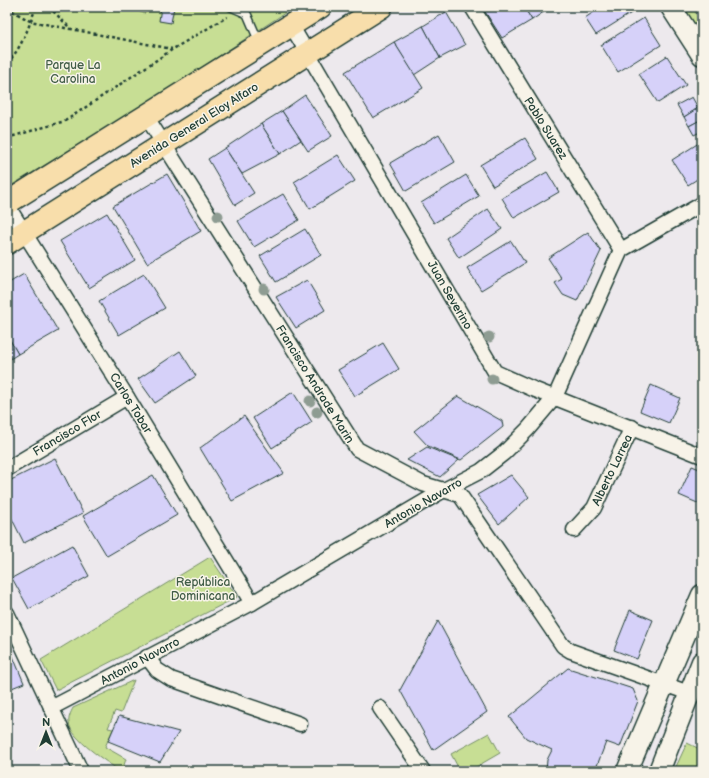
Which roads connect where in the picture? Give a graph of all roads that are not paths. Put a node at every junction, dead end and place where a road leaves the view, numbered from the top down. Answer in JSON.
{"nodes":[{"id":1,"x":231,"y":7,"type":"edge"},
{"id":2,"x":381,"y":7,"type":"edge"},
{"id":3,"x":472,"y":7,"type":"edge"},
{"id":4,"x":671,"y":7,"type":"edge"},
{"id":5,"x":308,"y":12,"type":"edge"},
{"id":6,"x":260,"y":45,"type":"junction"},
{"id":7,"x":308,"y":53,"type":"junction"},
{"id":8,"x":702,"y":55,"type":"edge"},
{"id":9,"x":146,"y":116,"type":"junction"},
{"id":10,"x":164,"y":143,"type":"junction"},
{"id":11,"x":7,"y":204,"type":"edge"},
{"id":12,"x":702,"y":204,"type":"edge"},
{"id":13,"x":16,"y":238,"type":"edge"},
{"id":14,"x":621,"y":250,"type":"junction"},
{"id":15,"x":127,"y":397,"type":"junction"},
{"id":16,"x":555,"y":397,"type":"junction"},
{"id":17,"x":632,"y":427,"type":"junction"},
{"id":18,"x":702,"y":456,"type":"edge"},
{"id":19,"x":7,"y":469,"type":"edge"},
{"id":20,"x":444,"y":490,"type":"junction"},
{"id":21,"x":574,"y":530,"type":"dead end"},
{"id":22,"x":702,"y":595,"type":"edge"},
{"id":23,"x":252,"y":602,"type":"junction"},
{"id":24,"x":7,"y":613,"type":"edge"},
{"id":25,"x":696,"y":625,"type":"edge"},
{"id":26,"x":147,"y":657,"type":"junction"},
{"id":27,"x":702,"y":662,"type":"edge"},
{"id":28,"x":663,"y":684,"type":"junction"},
{"id":29,"x":689,"y":693,"type":"junction"},
{"id":30,"x":51,"y":708,"type":"junction"},
{"id":31,"x":380,"y":708,"type":"dead end"},
{"id":32,"x":300,"y":724,"type":"dead end"},
{"id":33,"x":82,"y":770,"type":"edge"},
{"id":34,"x":423,"y":771,"type":"edge"},
{"id":35,"x":627,"y":771,"type":"edge"},
{"id":36,"x":659,"y":771,"type":"edge"}],
"edges":[{"from":1,"to":6,"type":"lane"},
{"from":2,"to":7,"type":"main road","name":"Avenida General Eloy Alfaro"},
{"from":3,"to":14,"type":"street","name":"Pablo Suarez"},
{"from":4,"to":8,"type":"main road"},
{"from":5,"to":6,"type":"main road"},
{"from":5,"to":7,"type":"street","name":"Juan Severino"},
{"from":6,"to":9,"type":"main road"},
{"from":7,"to":10,"type":"main road","name":"Avenida General Eloy Alfaro"},
{"from":7,"to":16,"type":"street","name":"Juan Severino"},
{"from":9,"to":10,"type":"street","name":"Francisco Andrade Marin"},
{"from":9,"to":11,"type":"main road"},
{"from":10,"to":13,"type":"main road","name":"Avenida General Eloy Alfaro"},
{"from":10,"to":20,"type":"street","name":"Francisco Andrade Marin"},
{"from":11,"to":13,"type":"street","name":"Carlos Tobar"},
{"from":12,"to":14,"type":"street"},
{"from":13,"to":15,"type":"street","name":"Carlos Tobar"},
{"from":14,"to":16,"type":"street","name":"Antonio Navarro"},
{"from":15,"to":19,"type":"street","name":"Francisco Flor"},
{"from":15,"to":23,"type":"street","name":"Carlos Tobar"},
{"from":16,"to":17,"type":"street","name":"Juan Severino"},
{"from":16,"to":20,"type":"street","name":"Antonio Navarro"},
{"from":17,"to":18,"type":"street","name":"Juan Severino"},
{"from":17,"to":21,"type":"street","name":"Alberto Larrea"},
{"from":20,"to":23,"type":"street","name":"Antonio Navarro"},
{"from":20,"to":28,"type":"street","name":"Francisco Andrade Marin"},
{"from":22,"to":25,"type":"main road"},
{"from":23,"to":26,"type":"street","name":"Antonio Navarro"},
{"from":24,"to":30,"type":"street"},
{"from":25,"to":28,"type":"main road"},
{"from":26,"to":30,"type":"street","name":"Antonio Navarro"},
{"from":26,"to":32,"type":"street"},
{"from":27,"to":29,"type":"main road"},
{"from":28,"to":29,"type":"street","name":"Francisco Andrade Marin"},
{"from":28,"to":35,"type":"main road"},
{"from":29,"to":36,"type":"main road"},
{"from":30,"to":33,"type":"street"},
{"from":31,"to":34,"type":"street"}]}
